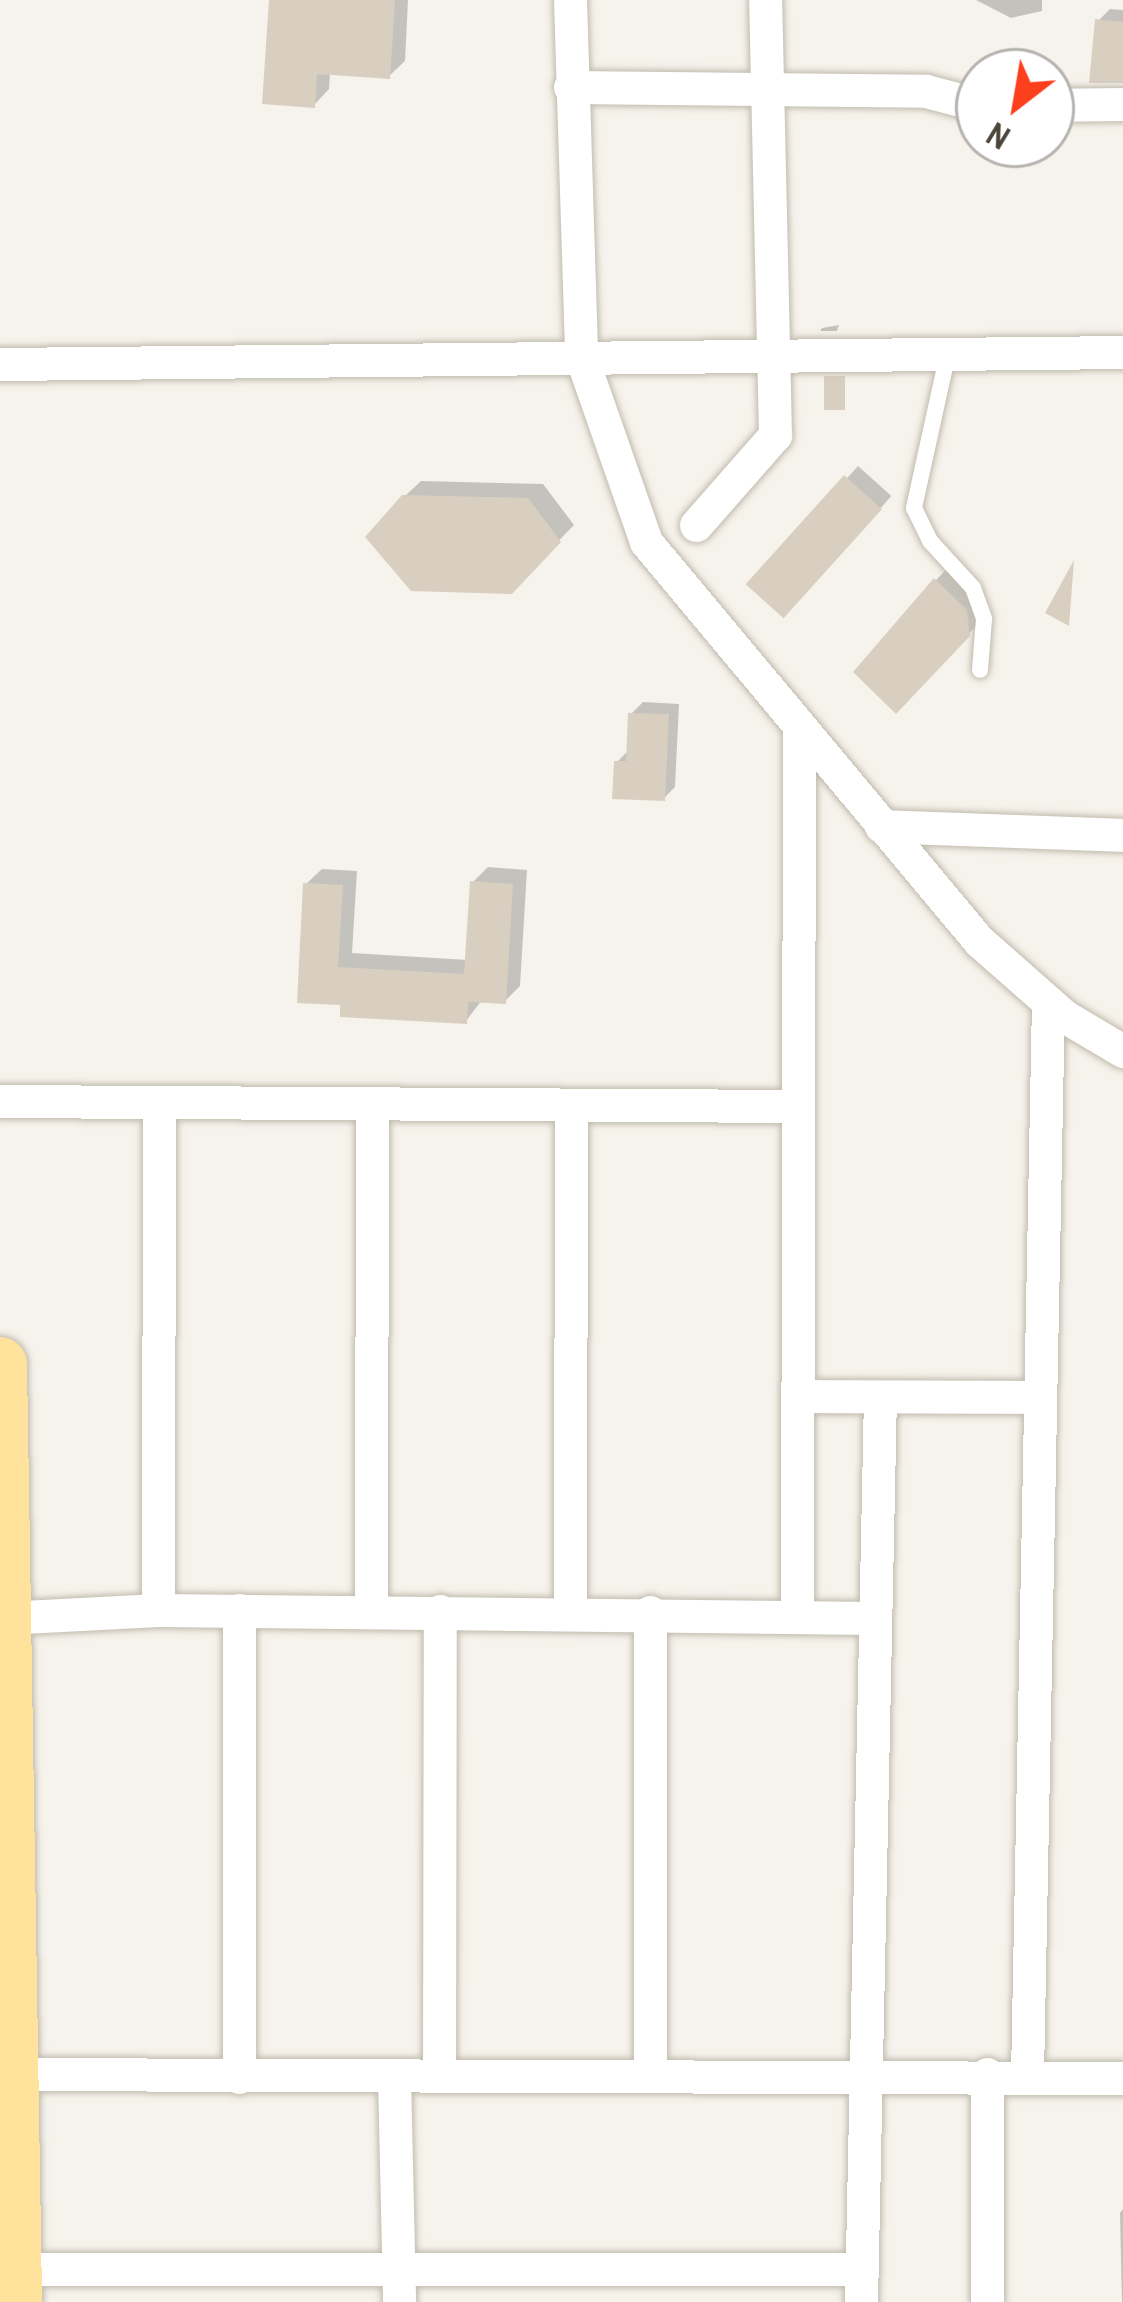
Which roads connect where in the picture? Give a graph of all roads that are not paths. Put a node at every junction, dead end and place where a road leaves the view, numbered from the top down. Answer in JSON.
{"nodes":[{"id":1,"x":570,"y":0,"type":"edge"},
{"id":2,"x":765,"y":0,"type":"edge"},
{"id":3,"x":570,"y":87,"type":"junction"},
{"id":4,"x":764,"y":87,"type":"junction"},
{"id":5,"x":955,"y":99,"type":"edge"},
{"id":6,"x":1123,"y":104,"type":"edge"},
{"id":7,"x":1075,"y":105,"type":"edge"},
{"id":8,"x":1123,"y":352,"type":"edge"},
{"id":9,"x":948,"y":353,"type":"junction"},
{"id":10,"x":770,"y":355,"type":"junction"},
{"id":11,"x":581,"y":356,"type":"junction"},
{"id":12,"x":0,"y":364,"type":"edge"},
{"id":13,"x":696,"y":525,"type":"dead end"},
{"id":14,"x":980,"y":670,"type":"dead end"},
{"id":15,"x":799,"y":728,"type":"junction"},
{"id":16,"x":881,"y":826,"type":"junction"},
{"id":17,"x":1123,"y":835,"type":"edge"},
{"id":18,"x":1048,"y":1001,"type":"junction"},
{"id":19,"x":1123,"y":1051,"type":"edge"},
{"id":20,"x":0,"y":1101,"type":"edge"},
{"id":21,"x":159,"y":1102,"type":"junction"},
{"id":22,"x":372,"y":1103,"type":"junction"},
{"id":23,"x":571,"y":1105,"type":"junction"},
{"id":24,"x":798,"y":1106,"type":"junction"},
{"id":25,"x":0,"y":1364,"type":"edge"},
{"id":26,"x":797,"y":1396,"type":"junction"},
{"id":27,"x":880,"y":1396,"type":"junction"},
{"id":28,"x":1040,"y":1397,"type":"junction"},
{"id":29,"x":158,"y":1610,"type":"junction"},
{"id":30,"x":239,"y":1610,"type":"junction"},
{"id":31,"x":371,"y":1611,"type":"junction"},
{"id":32,"x":440,"y":1611,"type":"junction"},
{"id":33,"x":570,"y":1612,"type":"junction"},
{"id":34,"x":650,"y":1612,"type":"junction"},
{"id":35,"x":797,"y":1613,"type":"junction"},
{"id":36,"x":4,"y":1618,"type":"junction"},
{"id":37,"x":874,"y":1618,"type":"junction"},
{"id":38,"x":10,"y":2074,"type":"junction"},
{"id":39,"x":861,"y":2074,"type":"junction"},
{"id":40,"x":987,"y":2074,"type":"junction"},
{"id":41,"x":650,"y":2075,"type":"junction"},
{"id":42,"x":1028,"y":2075,"type":"junction"},
{"id":43,"x":394,"y":2076,"type":"junction"},
{"id":44,"x":440,"y":2076,"type":"junction"},
{"id":45,"x":239,"y":2077,"type":"junction"},
{"id":46,"x":1123,"y":2078,"type":"edge"},
{"id":47,"x":10,"y":2280,"type":"edge"},
{"id":48,"x":861,"y":2285,"type":"edge"},
{"id":49,"x":399,"y":2287,"type":"edge"},
{"id":50,"x":987,"y":2302,"type":"edge"}],
"edges":[{"from":1,"to":3,"type":"street"},
{"from":2,"to":4,"type":"street"},
{"from":3,"to":4,"type":"street"},
{"from":3,"to":11,"type":"street"},
{"from":4,"to":5,"type":"street"},
{"from":4,"to":10,"type":"street"},
{"from":6,"to":7,"type":"street"},
{"from":8,"to":9,"type":"street"},
{"from":9,"to":10,"type":"street"},
{"from":9,"to":14,"type":"lane"},
{"from":10,"to":11,"type":"street"},
{"from":10,"to":13,"type":"street"},
{"from":11,"to":12,"type":"street"},
{"from":11,"to":15,"type":"street"},
{"from":15,"to":16,"type":"street"},
{"from":15,"to":24,"type":"street"},
{"from":16,"to":17,"type":"street"},
{"from":16,"to":18,"type":"street"},
{"from":18,"to":19,"type":"street"},
{"from":18,"to":28,"type":"street"},
{"from":20,"to":21,"type":"street"},
{"from":21,"to":22,"type":"street"},
{"from":21,"to":29,"type":"street"},
{"from":22,"to":23,"type":"street"},
{"from":22,"to":31,"type":"street"},
{"from":23,"to":24,"type":"street"},
{"from":23,"to":33,"type":"street"},
{"from":24,"to":26,"type":"street"},
{"from":25,"to":36,"type":"main road"},
{"from":26,"to":27,"type":"street"},
{"from":26,"to":35,"type":"street"},
{"from":27,"to":28,"type":"street"},
{"from":27,"to":37,"type":"street"},
{"from":28,"to":42,"type":"street"},
{"from":29,"to":30,"type":"street"},
{"from":29,"to":36,"type":"street"},
{"from":30,"to":31,"type":"street"},
{"from":30,"to":45,"type":"street"},
{"from":31,"to":32,"type":"street"},
{"from":32,"to":33,"type":"street"},
{"from":32,"to":44,"type":"street"},
{"from":33,"to":34,"type":"street"},
{"from":34,"to":35,"type":"street"},
{"from":34,"to":41,"type":"street"},
{"from":35,"to":37,"type":"street"},
{"from":36,"to":38,"type":"main road"},
{"from":37,"to":39,"type":"street"},
{"from":38,"to":45,"type":"street"},
{"from":38,"to":47,"type":"main road"},
{"from":39,"to":40,"type":"street"},
{"from":39,"to":41,"type":"street"},
{"from":39,"to":48,"type":"street"},
{"from":40,"to":42,"type":"street"},
{"from":40,"to":50,"type":"street"},
{"from":41,"to":44,"type":"street"},
{"from":42,"to":46,"type":"street"},
{"from":43,"to":44,"type":"street"},
{"from":43,"to":45,"type":"street"},
{"from":43,"to":49,"type":"street"},
{"from":47,"to":49,"type":"street"},
{"from":48,"to":49,"type":"street"}]}
